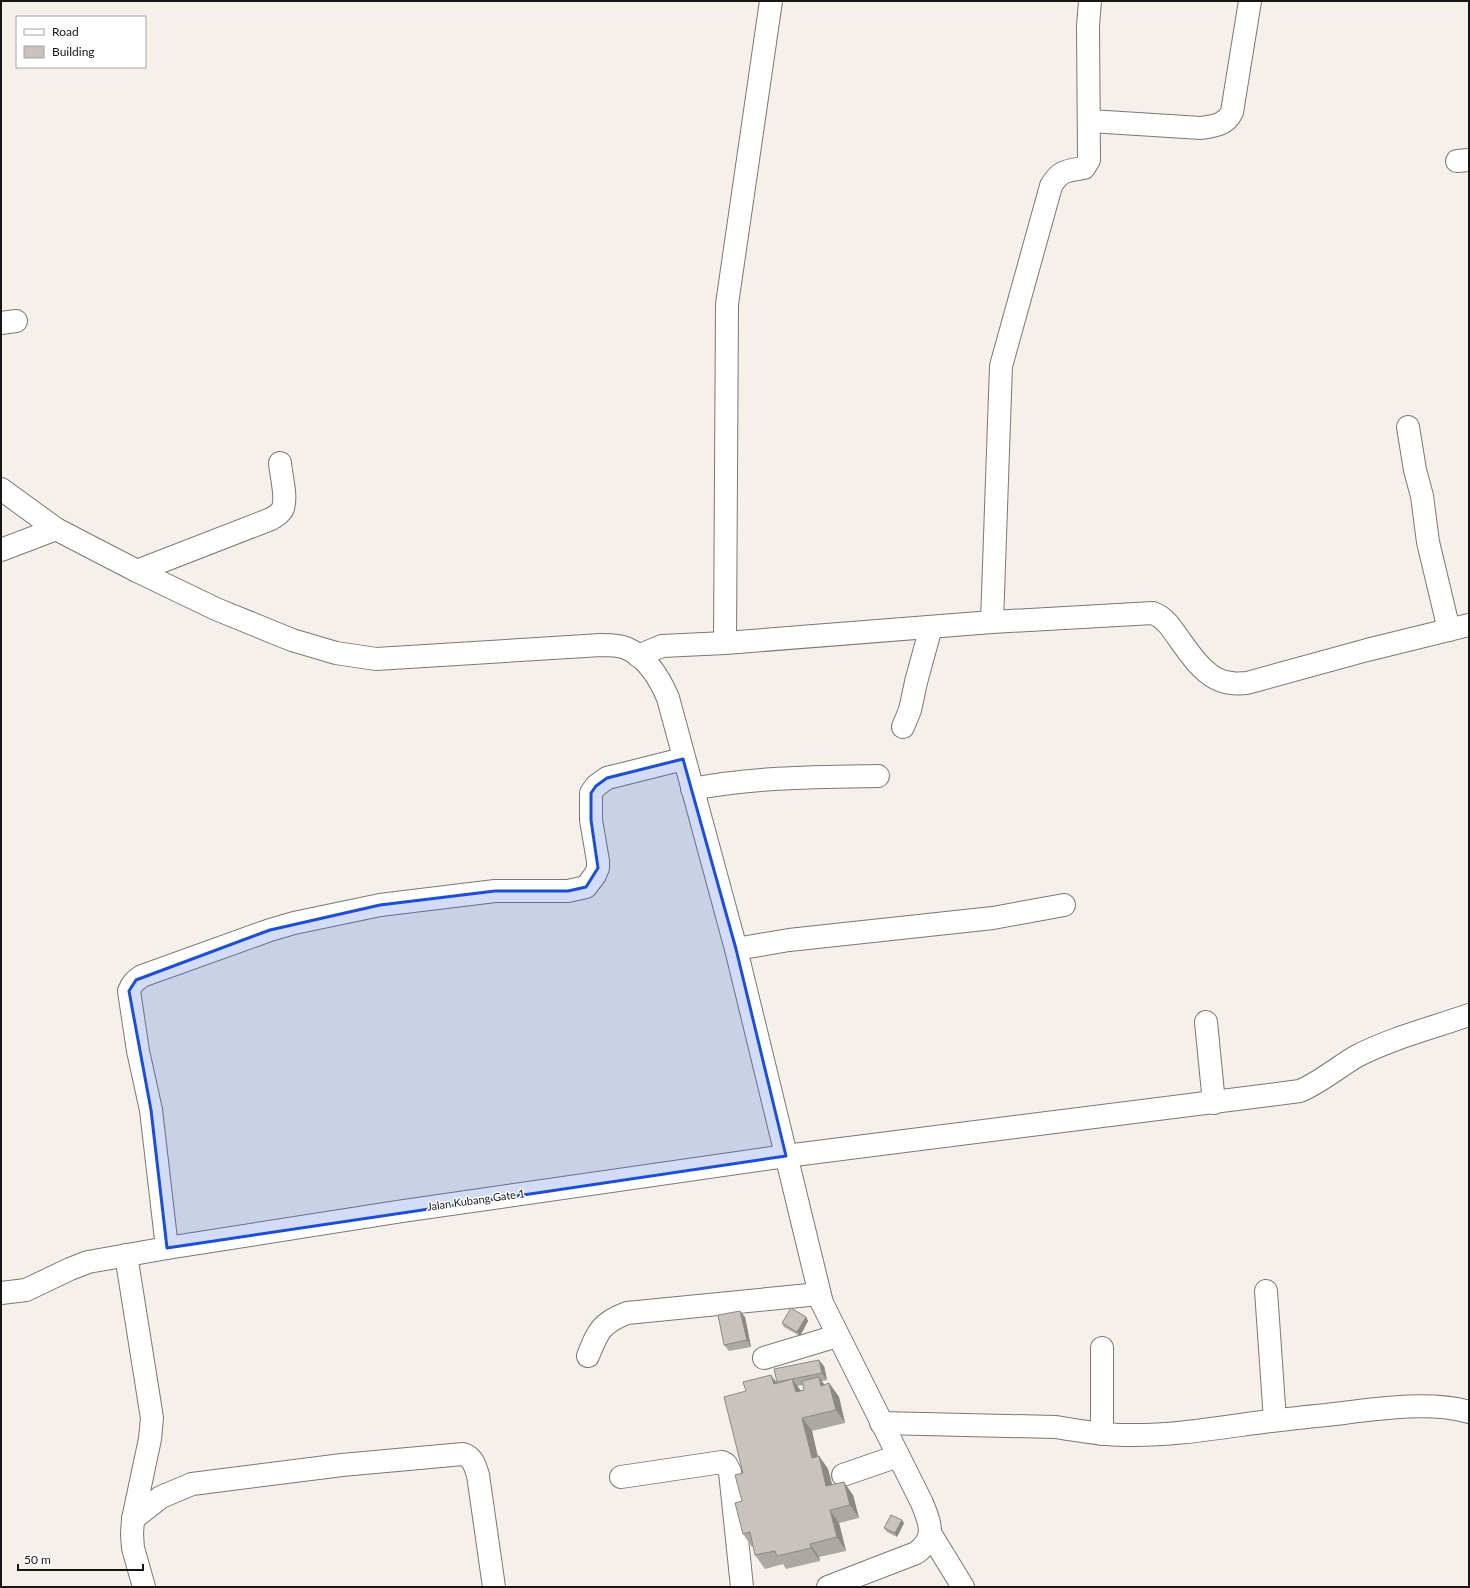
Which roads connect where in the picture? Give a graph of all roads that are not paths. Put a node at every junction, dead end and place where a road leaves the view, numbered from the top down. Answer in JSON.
{"nodes":[{"id":1,"x":771,"y":1,"type":"edge"},
{"id":2,"x":1090,"y":1,"type":"edge"},
{"id":3,"x":1250,"y":1,"type":"edge"},
{"id":4,"x":1090,"y":121,"type":"junction"},
{"id":5,"x":1408,"y":427,"type":"dead end"},
{"id":6,"x":280,"y":463,"type":"dead end"},
{"id":7,"x":1,"y":489,"type":"edge"},
{"id":8,"x":56,"y":529,"type":"junction"},
{"id":9,"x":1,"y":550,"type":"edge"},
{"id":10,"x":137,"y":571,"type":"junction"},
{"id":11,"x":992,"y":622,"type":"junction"},
{"id":12,"x":931,"y":627,"type":"junction"},
{"id":13,"x":1459,"y":627,"type":"edge"},
{"id":14,"x":725,"y":643,"type":"junction"},
{"id":15,"x":638,"y":656,"type":"junction"},
{"id":16,"x":903,"y":727,"type":"dead end"},
{"id":17,"x":683,"y":759,"type":"junction"},
{"id":18,"x":878,"y":776,"type":"dead end"},
{"id":19,"x":692,"y":789,"type":"junction"},
{"id":20,"x":1064,"y":905,"type":"dead end"},
{"id":21,"x":736,"y":949,"type":"junction"},
{"id":22,"x":1469,"y":1015,"type":"edge"},
{"id":23,"x":1206,"y":1022,"type":"dead end"},
{"id":24,"x":1214,"y":1103,"type":"junction"},
{"id":25,"x":786,"y":1156,"type":"junction"},
{"id":26,"x":167,"y":1248,"type":"junction"},
{"id":27,"x":126,"y":1255,"type":"junction"},
{"id":28,"x":1266,"y":1291,"type":"dead end"},
{"id":29,"x":1,"y":1294,"type":"edge"},
{"id":30,"x":819,"y":1294,"type":"junction"},
{"id":31,"x":837,"y":1336,"type":"junction"},
{"id":32,"x":1102,"y":1348,"type":"dead end"},
{"id":33,"x":588,"y":1356,"type":"dead end"},
{"id":34,"x":764,"y":1358,"type":"dead end"},
{"id":35,"x":1469,"y":1412,"type":"edge"},
{"id":36,"x":1275,"y":1420,"type":"junction"},
{"id":37,"x":882,"y":1423,"type":"junction"},
{"id":38,"x":1102,"y":1434,"type":"junction"},
{"id":39,"x":898,"y":1456,"type":"junction"},
{"id":40,"x":843,"y":1475,"type":"dead end"},
{"id":41,"x":621,"y":1477,"type":"dead end"},
{"id":42,"x":133,"y":1519,"type":"junction"},
{"id":43,"x":930,"y":1533,"type":"junction"},
{"id":44,"x":144,"y":1587,"type":"edge"},
{"id":45,"x":494,"y":1587,"type":"edge"},
{"id":46,"x":742,"y":1587,"type":"edge"},
{"id":47,"x":828,"y":1587,"type":"edge"},
{"id":48,"x":963,"y":1587,"type":"edge"}],
"edges":[{"from":1,"to":14,"type":"street"},
{"from":2,"to":4,"type":"street"},
{"from":3,"to":4,"type":"street"},
{"from":4,"to":11,"type":"street"},
{"from":5,"to":13,"type":"street"},
{"from":6,"to":10,"type":"street"},
{"from":7,"to":8,"type":"street"},
{"from":8,"to":9,"type":"street"},
{"from":8,"to":10,"type":"street"},
{"from":10,"to":15,"type":"street"},
{"from":11,"to":12,"type":"street"},
{"from":11,"to":13,"type":"street"},
{"from":12,"to":14,"type":"street"},
{"from":12,"to":16,"type":"street"},
{"from":14,"to":15,"type":"street"},
{"from":15,"to":17,"type":"street"},
{"from":17,"to":19,"type":"street"},
{"from":17,"to":26,"type":"street"},
{"from":18,"to":19,"type":"street"},
{"from":19,"to":21,"type":"street"},
{"from":20,"to":21,"type":"street"},
{"from":21,"to":25,"type":"street"},
{"from":22,"to":24,"type":"street","name":"Jalan Kubang Gate 1"},
{"from":23,"to":24,"type":"street"},
{"from":24,"to":25,"type":"street","name":"Jalan Kubang Gate 1"},
{"from":25,"to":26,"type":"street","name":"Jalan Kubang Gate 1"},
{"from":25,"to":30,"type":"street"},
{"from":26,"to":27,"type":"street","name":"Jalan Kubang Gate 1"},
{"from":27,"to":29,"type":"street","name":"Jalan Kubang Gate 1"},
{"from":27,"to":42,"type":"street"},
{"from":28,"to":36,"type":"street"},
{"from":30,"to":31,"type":"street"},
{"from":30,"to":33,"type":"street"},
{"from":31,"to":34,"type":"street"},
{"from":31,"to":37,"type":"street"},
{"from":32,"to":38,"type":"street"},
{"from":35,"to":36,"type":"street"},
{"from":36,"to":38,"type":"street"},
{"from":37,"to":38,"type":"street"},
{"from":37,"to":39,"type":"street"},
{"from":39,"to":40,"type":"street"},
{"from":39,"to":43,"type":"street"},
{"from":41,"to":46,"type":"street"},
{"from":42,"to":44,"type":"street"},
{"from":42,"to":45,"type":"street"},
{"from":43,"to":47,"type":"street"},
{"from":43,"to":48,"type":"street"}]}
